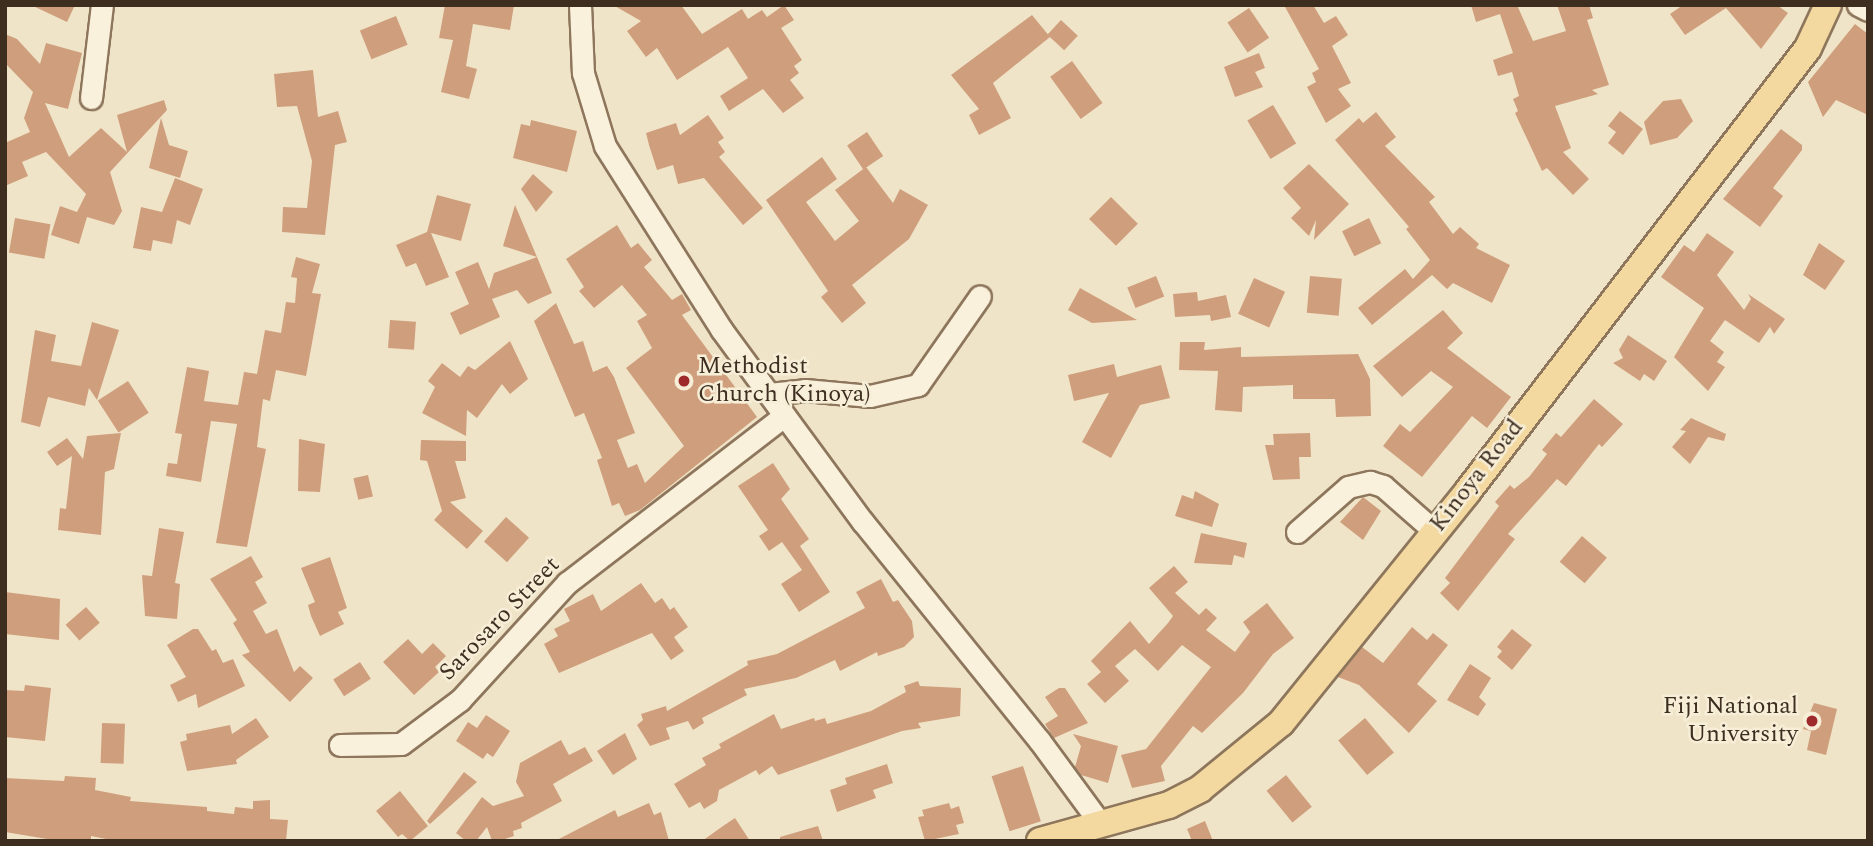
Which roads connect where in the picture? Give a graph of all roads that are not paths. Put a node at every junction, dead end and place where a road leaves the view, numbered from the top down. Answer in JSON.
{"nodes":[{"id":1,"x":102,"y":5,"type":"edge"},
{"id":2,"x":580,"y":5,"type":"edge"},
{"id":3,"x":1828,"y":5,"type":"edge"},
{"id":4,"x":1858,"y":5,"type":"edge"},
{"id":5,"x":1868,"y":10,"type":"edge"},
{"id":6,"x":91,"y":98,"type":"dead end"},
{"id":7,"x":980,"y":296,"type":"dead end"},
{"id":8,"x":769,"y":394,"type":"junction"},
{"id":9,"x":784,"y":416,"type":"junction"},
{"id":10,"x":1434,"y":531,"type":"junction"},
{"id":11,"x":1297,"y":532,"type":"dead end"},
{"id":12,"x":340,"y":745,"type":"dead end"},
{"id":13,"x":1100,"y":824,"type":"junction"},
{"id":14,"x":1040,"y":841,"type":"edge"}],
"edges":[{"from":1,"to":6,"type":"street"},
{"from":2,"to":8,"type":"street"},
{"from":3,"to":10,"type":"main road","name":"Kinoya Road"},
{"from":4,"to":5,"type":"street"},
{"from":7,"to":8,"type":"street"},
{"from":8,"to":9,"type":"street"},
{"from":9,"to":12,"type":"street","name":"Sarosaro Street"},
{"from":9,"to":13,"type":"street"},
{"from":10,"to":11,"type":"street"},
{"from":10,"to":13,"type":"main road","name":"Kinoya Road"},
{"from":13,"to":14,"type":"main road","name":"Kinoya Road"}]}
